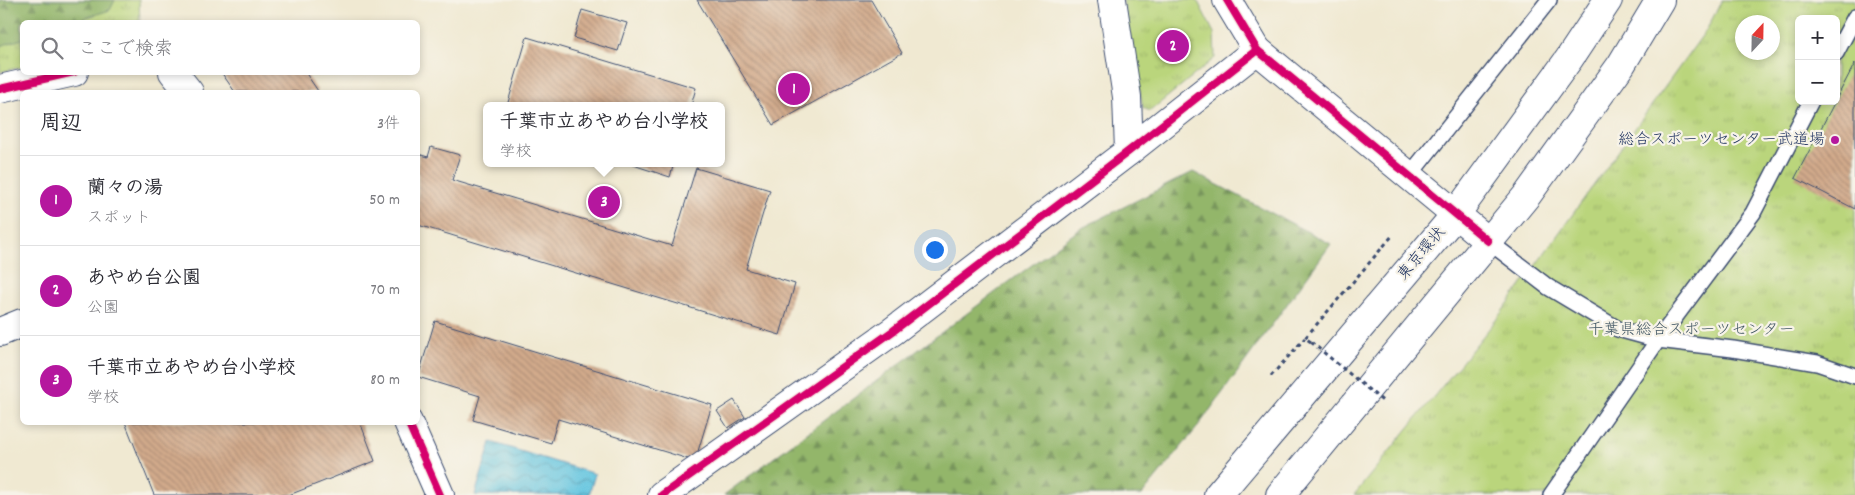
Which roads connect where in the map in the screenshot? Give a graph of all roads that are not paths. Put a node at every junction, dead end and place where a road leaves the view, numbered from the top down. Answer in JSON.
{"nodes":[{"id":1,"x":1112,"y":0,"type":"edge"},
{"id":2,"x":1227,"y":0,"type":"edge"},
{"id":3,"x":1549,"y":0,"type":"edge"},
{"id":4,"x":1608,"y":0,"type":"edge"},
{"id":5,"x":1660,"y":0,"type":"edge"},
{"id":6,"x":1855,"y":17,"type":"edge"},
{"id":7,"x":1840,"y":45,"type":"edge"},
{"id":8,"x":1257,"y":50,"type":"junction"},
{"id":9,"x":61,"y":75,"type":"edge"},
{"id":10,"x":175,"y":75,"type":"edge"},
{"id":11,"x":0,"y":89,"type":"edge"},
{"id":12,"x":187,"y":90,"type":"edge"},
{"id":13,"x":1809,"y":105,"type":"edge"},
{"id":14,"x":1129,"y":151,"type":"junction"},
{"id":15,"x":1409,"y":176,"type":"junction"},
{"id":16,"x":1456,"y":214,"type":"junction"},
{"id":17,"x":1488,"y":241,"type":"junction"},
{"id":18,"x":20,"y":324,"type":"edge"},
{"id":19,"x":0,"y":332,"type":"edge"},
{"id":20,"x":1658,"y":340,"type":"junction"},
{"id":21,"x":1855,"y":376,"type":"edge"},
{"id":22,"x":409,"y":425,"type":"edge"},
{"id":23,"x":440,"y":495,"type":"edge"},
{"id":24,"x":662,"y":495,"type":"edge"},
{"id":25,"x":1218,"y":495,"type":"edge"},
{"id":26,"x":1280,"y":495,"type":"edge"},
{"id":27,"x":1551,"y":495,"type":"edge"}],
"edges":[{"from":1,"to":14,"type":"main road"},
{"from":2,"to":8,"type":"main road"},
{"from":3,"to":15,"type":"lane"},
{"from":4,"to":16,"type":"main road","name":"東京環状"},
{"from":5,"to":17,"type":"main road"},
{"from":6,"to":7,"type":"lane"},
{"from":8,"to":14,"type":"main road"},
{"from":8,"to":15,"type":"main road"},
{"from":9,"to":11,"type":"main road"},
{"from":10,"to":12,"type":"main road"},
{"from":13,"to":20,"type":"lane"},
{"from":14,"to":24,"type":"main road"},
{"from":15,"to":16,"type":"main road"},
{"from":16,"to":17,"type":"main road"},
{"from":16,"to":25,"type":"main road","name":"東京環状"},
{"from":17,"to":20,"type":"lane"},
{"from":17,"to":26,"type":"main road"},
{"from":18,"to":19,"type":"main road"},
{"from":20,"to":21,"type":"lane"},
{"from":20,"to":27,"type":"lane"},
{"from":22,"to":23,"type":"main road"}]}
